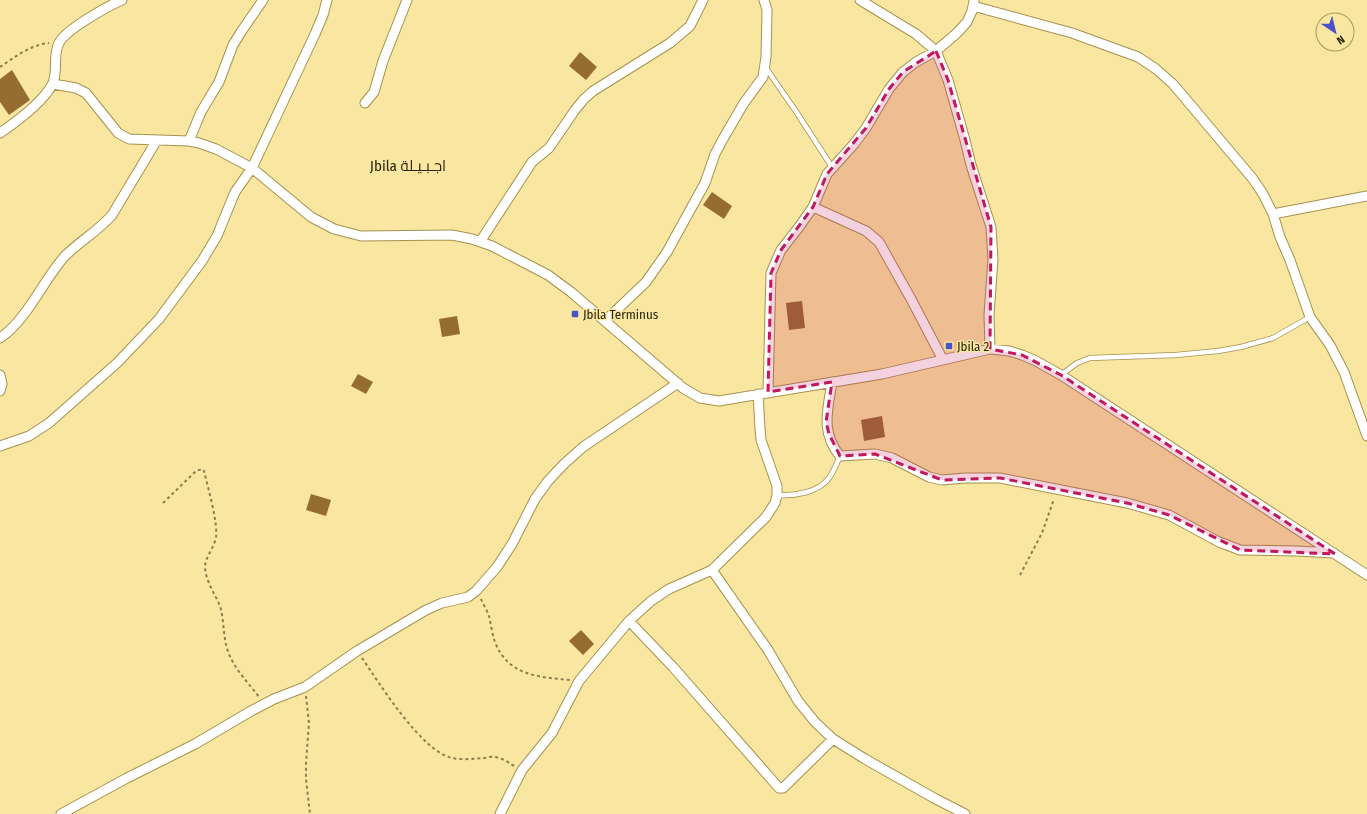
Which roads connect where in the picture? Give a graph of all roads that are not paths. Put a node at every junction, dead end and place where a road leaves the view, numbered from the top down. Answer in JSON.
{"nodes":[{"id":1,"x":122,"y":0,"type":"edge"},
{"id":2,"x":263,"y":0,"type":"edge"},
{"id":3,"x":327,"y":0,"type":"edge"},
{"id":4,"x":407,"y":0,"type":"edge"},
{"id":5,"x":703,"y":0,"type":"edge"},
{"id":6,"x":764,"y":0,"type":"edge"},
{"id":7,"x":860,"y":0,"type":"edge"},
{"id":8,"x":974,"y":3,"type":"edge"},
{"id":9,"x":105,"y":4,"type":"edge"},
{"id":10,"x":936,"y":51,"type":"junction"},
{"id":11,"x":766,"y":68,"type":"junction"},
{"id":12,"x":53,"y":84,"type":"junction"},
{"id":13,"x":366,"y":103,"type":"dead end"},
{"id":14,"x":0,"y":134,"type":"edge"},
{"id":15,"x":157,"y":140,"type":"junction"},
{"id":16,"x":189,"y":141,"type":"junction"},
{"id":17,"x":832,"y":167,"type":"junction"},
{"id":18,"x":252,"y":168,"type":"junction"},
{"id":19,"x":1367,"y":196,"type":"edge"},
{"id":20,"x":813,"y":207,"type":"junction"},
{"id":21,"x":1273,"y":214,"type":"junction"},
{"id":22,"x":480,"y":242,"type":"junction"},
{"id":23,"x":1310,"y":317,"type":"junction"},
{"id":24,"x":605,"y":321,"type":"junction"},
{"id":25,"x":0,"y":338,"type":"edge"},
{"id":26,"x":990,"y":349,"type":"junction"},
{"id":27,"x":943,"y":360,"type":"junction"},
{"id":28,"x":0,"y":375,"type":"edge"},
{"id":29,"x":1061,"y":375,"type":"junction"},
{"id":30,"x":832,"y":382,"type":"junction"},
{"id":31,"x":678,"y":383,"type":"junction"},
{"id":32,"x":0,"y":391,"type":"edge"},
{"id":33,"x":768,"y":392,"type":"junction"},
{"id":34,"x":758,"y":394,"type":"junction"},
{"id":35,"x":1367,"y":436,"type":"edge"},
{"id":36,"x":0,"y":446,"type":"edge"},
{"id":37,"x":840,"y":456,"type":"junction"},
{"id":38,"x":777,"y":496,"type":"junction"},
{"id":39,"x":1335,"y":554,"type":"junction"},
{"id":40,"x":712,"y":570,"type":"junction"},
{"id":41,"x":1367,"y":575,"type":"edge"},
{"id":42,"x":630,"y":621,"type":"junction"},
{"id":43,"x":833,"y":739,"type":"junction"},
{"id":44,"x":61,"y":814,"type":"edge"},
{"id":45,"x":500,"y":814,"type":"edge"},
{"id":46,"x":965,"y":814,"type":"edge"}],
"edges":[{"from":1,"to":9,"type":"street"},
{"from":2,"to":16,"type":"street"},
{"from":3,"to":18,"type":"street"},
{"from":4,"to":13,"type":"street"},
{"from":5,"to":22,"type":"street"},
{"from":6,"to":11,"type":"street"},
{"from":7,"to":10,"type":"street"},
{"from":8,"to":10,"type":"street"},
{"from":8,"to":21,"type":"street"},
{"from":9,"to":12,"type":"street"},
{"from":10,"to":17,"type":"street"},
{"from":10,"to":26,"type":"street"},
{"from":11,"to":17,"type":"lane"},
{"from":11,"to":24,"type":"street"},
{"from":12,"to":14,"type":"street"},
{"from":12,"to":15,"type":"street"},
{"from":15,"to":16,"type":"street"},
{"from":15,"to":25,"type":"street"},
{"from":16,"to":18,"type":"street"},
{"from":17,"to":20,"type":"street"},
{"from":18,"to":22,"type":"street"},
{"from":18,"to":36,"type":"street"},
{"from":19,"to":21,"type":"street"},
{"from":20,"to":27,"type":"street"},
{"from":20,"to":33,"type":"street"},
{"from":21,"to":23,"type":"street"},
{"from":22,"to":24,"type":"street"},
{"from":23,"to":29,"type":"lane"},
{"from":23,"to":35,"type":"street"},
{"from":24,"to":31,"type":"street"},
{"from":26,"to":27,"type":"street"},
{"from":26,"to":29,"type":"street"},
{"from":27,"to":30,"type":"street"},
{"from":28,"to":32,"type":"street"},
{"from":29,"to":39,"type":"street"},
{"from":30,"to":33,"type":"street"},
{"from":30,"to":37,"type":"street"},
{"from":31,"to":34,"type":"street"},
{"from":31,"to":44,"type":"street"},
{"from":33,"to":34,"type":"street"},
{"from":34,"to":38,"type":"street"},
{"from":37,"to":38,"type":"lane"},
{"from":37,"to":39,"type":"street"},
{"from":38,"to":40,"type":"street"},
{"from":39,"to":41,"type":"street"},
{"from":40,"to":42,"type":"street"},
{"from":40,"to":43,"type":"street"},
{"from":42,"to":43,"type":"street"},
{"from":42,"to":45,"type":"street"},
{"from":43,"to":46,"type":"street"}]}
